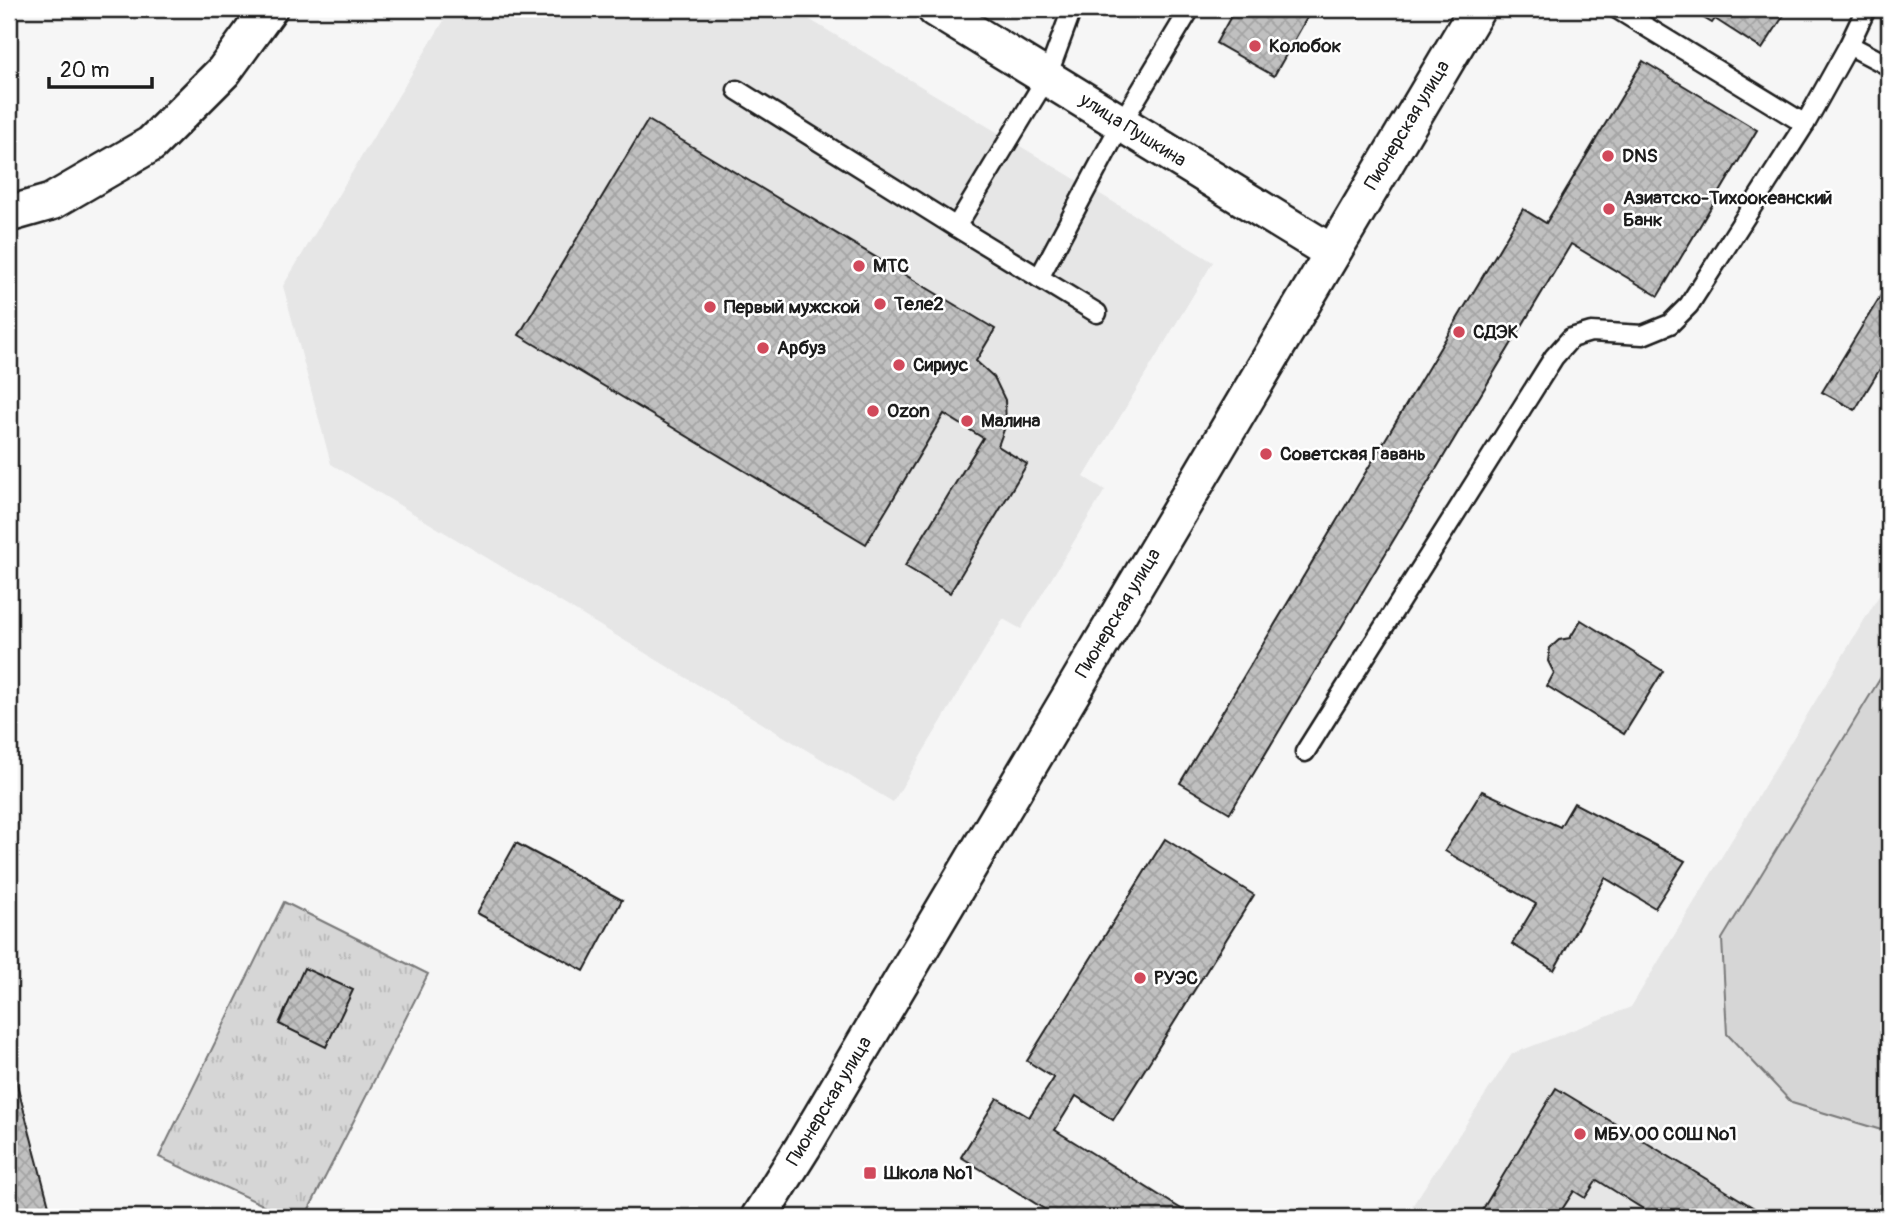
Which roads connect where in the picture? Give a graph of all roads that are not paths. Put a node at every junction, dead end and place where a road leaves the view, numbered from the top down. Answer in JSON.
{"nodes":[{"id":1,"x":268,"y":9,"type":"edge"},
{"id":2,"x":935,"y":9,"type":"edge"},
{"id":3,"x":1072,"y":9,"type":"edge"},
{"id":4,"x":1190,"y":9,"type":"edge"},
{"id":5,"x":1477,"y":9,"type":"edge"},
{"id":6,"x":1617,"y":9,"type":"edge"},
{"id":7,"x":1866,"y":9,"type":"edge"},
{"id":8,"x":1849,"y":44,"type":"junction"},
{"id":9,"x":1889,"y":66,"type":"edge"},
{"id":10,"x":1047,"y":76,"type":"junction"},
{"id":11,"x":737,"y":90,"type":"dead end"},
{"id":12,"x":1122,"y":122,"type":"junction"},
{"id":13,"x":1805,"y":124,"type":"junction"},
{"id":14,"x":9,"y":214,"type":"edge"},
{"id":15,"x":956,"y":227,"type":"junction"},
{"id":16,"x":1331,"y":252,"type":"junction"},
{"id":17,"x":1039,"y":278,"type":"junction"},
{"id":18,"x":1097,"y":313,"type":"dead end"},
{"id":19,"x":1305,"y":752,"type":"dead end"},
{"id":20,"x":759,"y":1217,"type":"edge"}],
"edges":[{"from":1,"to":14,"type":"street"},
{"from":2,"to":10,"type":"street","name":"улица Пушкина"},
{"from":3,"to":10,"type":"lane"},
{"from":4,"to":12,"type":"lane"},
{"from":5,"to":16,"type":"street","name":"Пионерская улица"},
{"from":6,"to":13,"type":"lane"},
{"from":7,"to":8,"type":"lane"},
{"from":8,"to":9,"type":"lane"},
{"from":8,"to":13,"type":"lane"},
{"from":10,"to":12,"type":"street","name":"улица Пушкина"},
{"from":10,"to":15,"type":"lane"},
{"from":11,"to":15,"type":"lane"},
{"from":12,"to":16,"type":"street","name":"улица Пушкина"},
{"from":12,"to":17,"type":"lane"},
{"from":13,"to":19,"type":"lane"},
{"from":15,"to":17,"type":"lane"},
{"from":16,"to":20,"type":"street","name":"Пионерская улица"},
{"from":17,"to":18,"type":"lane"}]}
